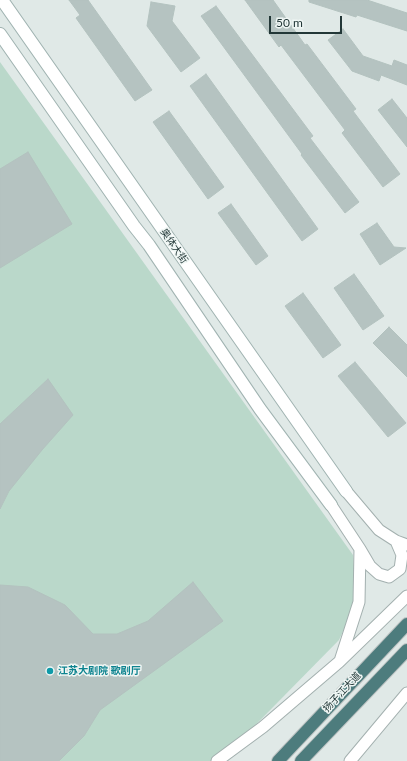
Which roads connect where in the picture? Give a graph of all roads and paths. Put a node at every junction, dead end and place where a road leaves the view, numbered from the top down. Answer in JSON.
{"nodes":[{"id":1,"x":2,"y":0,"type":"edge"},
{"id":2,"x":0,"y":34,"type":"edge"},
{"id":3,"x":346,"y":491,"type":"joint"},
{"id":4,"x":331,"y":505,"type":"joint"},
{"id":5,"x":396,"y":541,"type":"junction"},
{"id":6,"x":407,"y":545,"type":"edge"},
{"id":7,"x":360,"y":548,"type":"junction"},
{"id":8,"x":407,"y":596,"type":"edge"},
{"id":9,"x":407,"y":624,"type":"edge"},
{"id":10,"x":407,"y":650,"type":"edge"},
{"id":11,"x":339,"y":662,"type":"junction"},
{"id":12,"x":407,"y":693,"type":"edge"},
{"id":13,"x":217,"y":761,"type":"edge"},
{"id":14,"x":278,"y":761,"type":"edge"},
{"id":15,"x":301,"y":761,"type":"edge"},
{"id":16,"x":350,"y":761,"type":"edge"}],
"edges":[{"from":1,"to":3,"type":"main road","name":"奥体大街"},
{"from":2,"to":4,"type":"main road","name":"奥体大街"},
{"from":3,"to":5,"type":"street"},
{"from":4,"to":7,"type":"street"},
{"from":5,"to":6,"type":"street"},
{"from":5,"to":7,"type":"street"},
{"from":7,"to":11,"type":"street"},
{"from":8,"to":11,"type":"street"},
{"from":9,"to":14,"type":"highway","name":"扬子江大道"},
{"from":10,"to":15,"type":"highway","name":"扬子江大道"},
{"from":11,"to":13,"type":"street"},
{"from":12,"to":16,"type":"street"}]}
